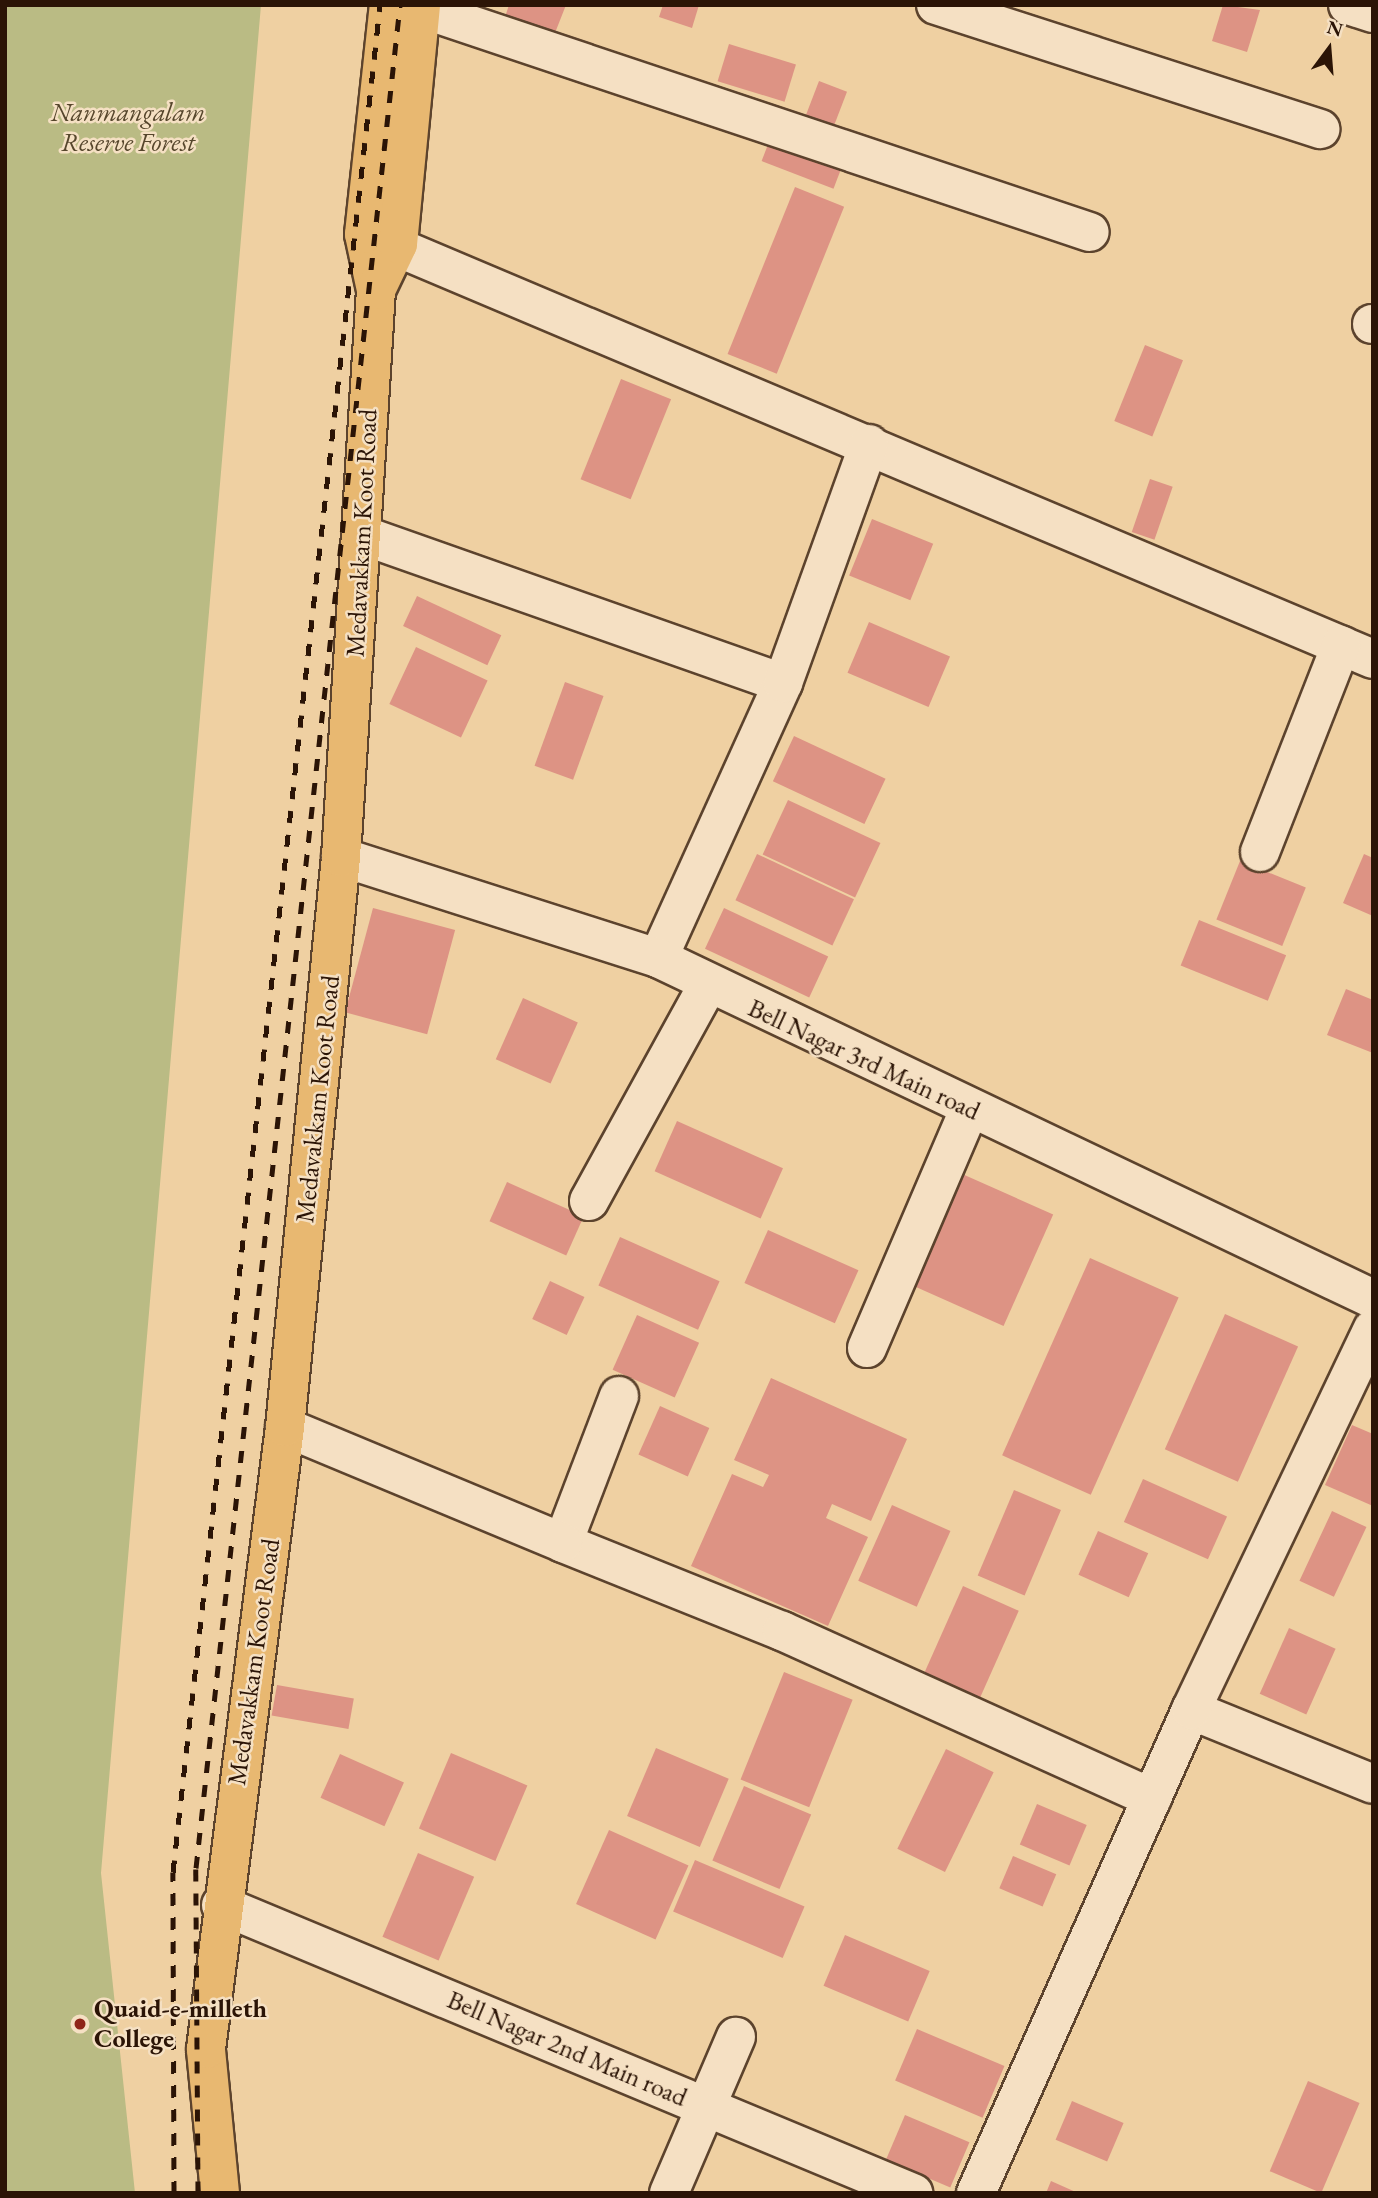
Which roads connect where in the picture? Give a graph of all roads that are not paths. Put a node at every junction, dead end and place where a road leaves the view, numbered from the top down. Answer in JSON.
{"nodes":[{"id":1,"x":936,"y":5,"type":"edge"},
{"id":2,"x":1349,"y":5,"type":"edge"},
{"id":3,"x":410,"y":6,"type":"edge"},
{"id":4,"x":1373,"y":13,"type":"edge"},
{"id":5,"x":1320,"y":129,"type":"dead end"},
{"id":6,"x":1090,"y":232,"type":"dead end"},
{"id":7,"x":381,"y":239,"type":"junction"},
{"id":8,"x":869,"y":444,"type":"junction"},
{"id":9,"x":362,"y":535,"type":"junction"},
{"id":10,"x":1357,"y":652,"type":"edge"},
{"id":11,"x":783,"y":683,"type":"junction"},
{"id":12,"x":1260,"y":852,"type":"dead end"},
{"id":13,"x":341,"y":857,"type":"junction"},
{"id":14,"x":658,"y":958,"type":"junction"},
{"id":15,"x":707,"y":986,"type":"junction"},
{"id":16,"x":969,"y":1110,"type":"junction"},
{"id":17,"x":589,"y":1200,"type":"dead end"},
{"id":18,"x":1373,"y":1299,"type":"edge"},
{"id":19,"x":1373,"y":1329,"type":"edge"},
{"id":20,"x":867,"y":1348,"type":"dead end"},
{"id":21,"x":620,"y":1396,"type":"dead end"},
{"id":22,"x":285,"y":1427,"type":"junction"},
{"id":23,"x":563,"y":1543,"type":"junction"},
{"id":24,"x":1191,"y":1710,"type":"junction"},
{"id":25,"x":1373,"y":1784,"type":"edge"},
{"id":26,"x":1153,"y":1798,"type":"junction"},
{"id":27,"x":221,"y":1905,"type":"junction"},
{"id":28,"x":736,"y":2037,"type":"dead end"},
{"id":29,"x":706,"y":2108,"type":"junction"},
{"id":30,"x":220,"y":2193,"type":"edge"},
{"id":31,"x":669,"y":2193,"type":"edge"},
{"id":32,"x":913,"y":2193,"type":"edge"},
{"id":33,"x":976,"y":2193,"type":"edge"}],
"edges":[{"from":1,"to":5,"type":"street"},
{"from":2,"to":4,"type":"street"},
{"from":3,"to":6,"type":"street"},
{"from":3,"to":7,"type":"main road","name":"Medavakkam Koot Road"},
{"from":7,"to":8,"type":"street"},
{"from":7,"to":9,"type":"main road","name":"Medavakkam Koot Road"},
{"from":8,"to":10,"type":"street"},
{"from":8,"to":11,"type":"street"},
{"from":9,"to":11,"type":"street"},
{"from":9,"to":13,"type":"main road","name":"Medavakkam Koot Road"},
{"from":10,"to":12,"type":"street"},
{"from":11,"to":14,"type":"street"},
{"from":13,"to":14,"type":"street","name":"Bell Nagar 3rd Main road"},
{"from":13,"to":22,"type":"main road","name":"Medavakkam Koot Road"},
{"from":14,"to":15,"type":"street","name":"Bell Nagar 3rd Main road"},
{"from":15,"to":16,"type":"street","name":"Bell Nagar 3rd Main road"},
{"from":15,"to":17,"type":"street"},
{"from":16,"to":18,"type":"street","name":"Bell Nagar 3rd Main road"},
{"from":16,"to":20,"type":"street"},
{"from":19,"to":24,"type":"street"},
{"from":21,"to":23,"type":"street"},
{"from":22,"to":23,"type":"street"},
{"from":22,"to":27,"type":"main road","name":"Medavakkam Koot Road"},
{"from":23,"to":26,"type":"street"},
{"from":24,"to":25,"type":"street"},
{"from":24,"to":26,"type":"street"},
{"from":26,"to":33,"type":"street"},
{"from":27,"to":29,"type":"street","name":"Bell Nagar 2nd Main road"},
{"from":27,"to":30,"type":"main road","name":"Medavakkam Koot Road"},
{"from":28,"to":29,"type":"street"},
{"from":29,"to":31,"type":"street"},
{"from":29,"to":32,"type":"street","name":"Bell Nagar 2nd Main road"}]}
